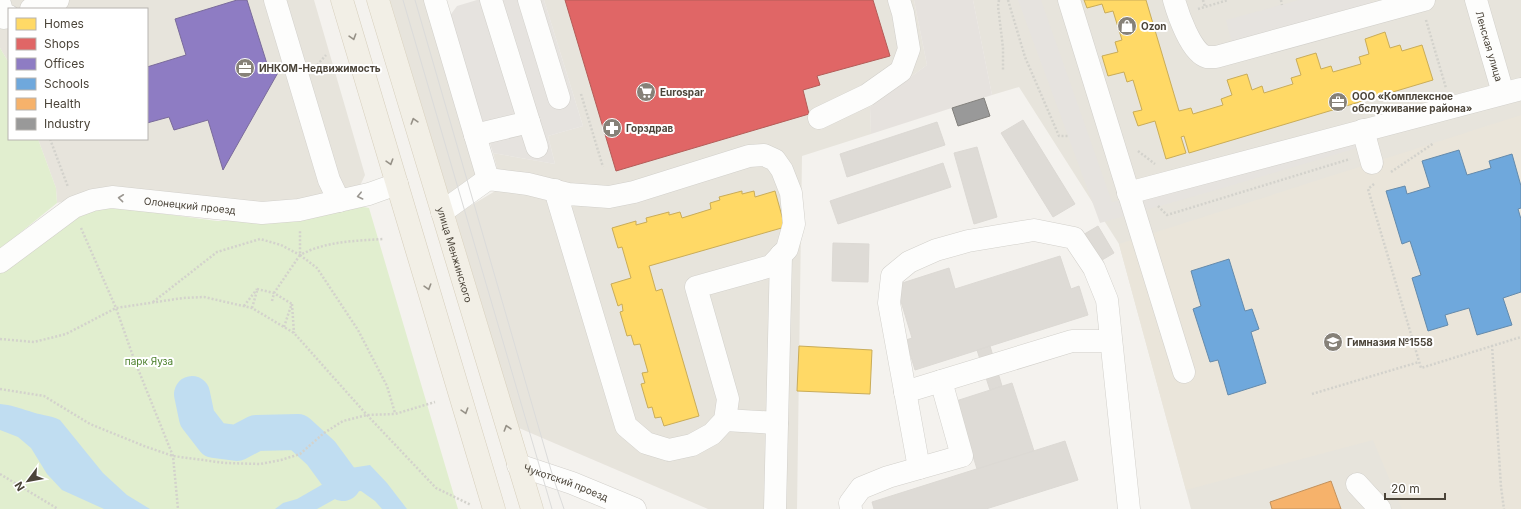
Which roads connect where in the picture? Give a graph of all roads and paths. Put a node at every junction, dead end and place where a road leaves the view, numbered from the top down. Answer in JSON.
{"nodes":[{"id":1,"x":58,"y":0,"type":"edge"},
{"id":2,"x":275,"y":0,"type":"edge"},
{"id":3,"x":342,"y":0,"type":"edge"},
{"id":4,"x":378,"y":0,"type":"edge"},
{"id":5,"x":491,"y":0,"type":"edge"},
{"id":6,"x":529,"y":0,"type":"edge"},
{"id":7,"x":899,"y":0,"type":"edge"},
{"id":8,"x":999,"y":0,"type":"edge"},
{"id":9,"x":1008,"y":0,"type":"edge"},
{"id":10,"x":1069,"y":0,"type":"edge"},
{"id":11,"x":1174,"y":0,"type":"edge"},
{"id":12,"x":1203,"y":0,"type":"edge"},
{"id":13,"x":1228,"y":0,"type":"edge"},
{"id":14,"x":1281,"y":0,"type":"edge"},
{"id":15,"x":1424,"y":0,"type":"edge"},
{"id":16,"x":1476,"y":0,"type":"edge"},
{"id":17,"x":441,"y":1,"type":"edge"},
{"id":18,"x":0,"y":4,"type":"edge"},
{"id":19,"x":1282,"y":5,"type":"dead end"},
{"id":20,"x":1205,"y":7,"type":"junction"},
{"id":21,"x":34,"y":8,"type":"edge"},
{"id":22,"x":1193,"y":11,"type":"dead end"},
{"id":23,"x":8,"y":16,"type":"edge"},
{"id":24,"x":1003,"y":70,"type":"dead end"},
{"id":25,"x":1512,"y":91,"type":"edge"},
{"id":26,"x":559,"y":98,"type":"dead end"},
{"id":27,"x":819,"y":118,"type":"dead end"},
{"id":28,"x":529,"y":122,"type":"junction"},
{"id":29,"x":1363,"y":130,"type":"junction"},
{"id":30,"x":475,"y":135,"type":"junction"},
{"id":31,"x":1068,"y":136,"type":"dead end"},
{"id":32,"x":50,"y":140,"type":"edge"},
{"id":33,"x":1434,"y":143,"type":"dead end"},
{"id":34,"x":537,"y":147,"type":"dead end"},
{"id":35,"x":1133,"y":147,"type":"dead end"},
{"id":36,"x":1159,"y":167,"type":"dead end"},
{"id":37,"x":1377,"y":168,"type":"junction"},
{"id":38,"x":488,"y":179,"type":"junction"},
{"id":39,"x":397,"y":184,"type":"junction"},
{"id":40,"x":555,"y":190,"type":"junction"},
{"id":41,"x":1128,"y":193,"type":"junction"},
{"id":42,"x":70,"y":194,"type":"dead end"},
{"id":43,"x":339,"y":201,"type":"junction"},
{"id":44,"x":1158,"y":206,"type":"dead end"},
{"id":45,"x":442,"y":212,"type":"junction"},
{"id":46,"x":78,"y":223,"type":"dead end"},
{"id":47,"x":384,"y":239,"type":"dead end"},
{"id":48,"x":300,"y":255,"type":"junction"},
{"id":49,"x":781,"y":255,"type":"junction"},
{"id":50,"x":0,"y":262,"type":"edge"},
{"id":51,"x":258,"y":289,"type":"junction"},
{"id":52,"x":274,"y":293,"type":"junction"},
{"id":53,"x":272,"y":301,"type":"dead end"},
{"id":54,"x":152,"y":302,"type":"junction"},
{"id":55,"x":292,"y":304,"type":"junction"},
{"id":56,"x":244,"y":306,"type":"junction"},
{"id":57,"x":116,"y":308,"type":"junction"},
{"id":58,"x":252,"y":308,"type":"junction"},
{"id":59,"x":284,"y":327,"type":"junction"},
{"id":60,"x":294,"y":333,"type":"junction"},
{"id":61,"x":1521,"y":337,"type":"edge"},
{"id":62,"x":0,"y":339,"type":"edge"},
{"id":63,"x":1111,"y":341,"type":"junction"},
{"id":64,"x":1492,"y":345,"type":"junction"},
{"id":65,"x":1419,"y":362,"type":"junction"},
{"id":66,"x":1184,"y":372,"type":"dead end"},
{"id":67,"x":941,"y":381,"type":"junction"},
{"id":68,"x":0,"y":389,"type":"edge"},
{"id":69,"x":905,"y":392,"type":"junction"},
{"id":70,"x":1312,"y":394,"type":"dead end"},
{"id":71,"x":435,"y":402,"type":"dead end"},
{"id":72,"x":395,"y":414,"type":"junction"},
{"id":73,"x":367,"y":416,"type":"junction"},
{"id":74,"x":725,"y":420,"type":"junction"},
{"id":75,"x":777,"y":423,"type":"junction"},
{"id":76,"x":173,"y":456,"type":"junction"},
{"id":77,"x":518,"y":465,"type":"junction"},
{"id":78,"x":919,"y":468,"type":"junction"},
{"id":79,"x":0,"y":474,"type":"edge"},
{"id":80,"x":1357,"y":484,"type":"dead end"},
{"id":81,"x":529,"y":501,"type":"edge"},
{"id":82,"x":472,"y":506,"type":"dead end"},
{"id":83,"x":58,"y":509,"type":"edge"},
{"id":84,"x":178,"y":509,"type":"edge"},
{"id":85,"x":494,"y":509,"type":"edge"},
{"id":86,"x":635,"y":509,"type":"edge"},
{"id":87,"x":775,"y":509,"type":"edge"},
{"id":88,"x":851,"y":509,"type":"edge"},
{"id":89,"x":1129,"y":509,"type":"edge"},
{"id":90,"x":1380,"y":509,"type":"edge"},
{"id":91,"x":1504,"y":509,"type":"edge"}],
"edges":[{"from":1,"to":21,"type":"street"},
{"from":2,"to":43,"type":"street"},
{"from":3,"to":39,"type":"main road","one_way":true},
{"from":45,"to":4,"type":"main road","name":"улица Менжинского","one_way":true},
{"from":5,"to":28,"type":"street"},
{"from":6,"to":26,"type":"street"},
{"from":7,"to":27,"type":"street"},
{"from":8,"to":24,"type":"path"},
{"from":9,"to":31,"type":"path"},
{"from":10,"to":41,"type":"street"},
{"from":11,"to":15,"type":"street"},
{"from":12,"to":20,"type":"path"},
{"from":13,"to":20,"type":"path"},
{"from":14,"to":19,"type":"path"},
{"from":16,"to":25,"type":"street","name":"Ленская улица"},
{"from":17,"to":30,"type":"street"},
{"from":18,"to":23,"type":"street"},
{"from":20,"to":22,"type":"path"},
{"from":25,"to":29,"type":"street"},
{"from":28,"to":30,"type":"street"},
{"from":28,"to":34,"type":"street"},
{"from":29,"to":37,"type":"street"},
{"from":29,"to":41,"type":"street"},
{"from":30,"to":38,"type":"street"},
{"from":32,"to":42,"type":"path"},
{"from":33,"to":37,"type":"path"},
{"from":35,"to":36,"type":"path"},
{"from":37,"to":44,"type":"path"},
{"from":37,"to":65,"type":"path"},
{"from":38,"to":40,"type":"street"},
{"from":38,"to":45,"type":"street"},
{"from":39,"to":43,"type":"street","name":"Олонецкий проезд","one_way":true},
{"from":39,"to":85,"type":"main road","one_way":true},
{"from":40,"to":49,"type":"street"},
{"from":40,"to":74,"type":"street"},
{"from":41,"to":66,"type":"street"},
{"from":43,"to":50,"type":"street","name":"Олонецкий проезд","one_way":true},
{"from":77,"to":45,"type":"main road","name":"улица Менжинского","one_way":true},
{"from":46,"to":57,"type":"path"},
{"from":47,"to":48,"type":"path"},
{"from":48,"to":52,"type":"path"},
{"from":48,"to":54,"type":"path"},
{"from":48,"to":72,"type":"path"},
{"from":49,"to":74,"type":"street"},
{"from":49,"to":75,"type":"street"},
{"from":51,"to":52,"type":"path"},
{"from":51,"to":56,"type":"path"},
{"from":51,"to":58,"type":"path"},
{"from":52,"to":53,"type":"path"},
{"from":52,"to":55,"type":"path"},
{"from":54,"to":56,"type":"path"},
{"from":54,"to":57,"type":"path"},
{"from":55,"to":59,"type":"path"},
{"from":55,"to":60,"type":"path"},
{"from":56,"to":58,"type":"path"},
{"from":57,"to":62,"type":"path"},
{"from":57,"to":76,"type":"path"},
{"from":58,"to":59,"type":"path"},
{"from":59,"to":60,"type":"path"},
{"from":60,"to":73,"type":"path"},
{"from":61,"to":64,"type":"path"},
{"from":63,"to":67,"type":"street"},
{"from":63,"to":69,"type":"street"},
{"from":63,"to":89,"type":"street"},
{"from":64,"to":65,"type":"path"},
{"from":64,"to":91,"type":"path"},
{"from":65,"to":70,"type":"path"},
{"from":67,"to":69,"type":"street"},
{"from":67,"to":78,"type":"street"},
{"from":68,"to":76,"type":"path"},
{"from":69,"to":78,"type":"street"},
{"from":71,"to":72,"type":"path"},
{"from":72,"to":73,"type":"path"},
{"from":73,"to":76,"type":"path"},
{"from":73,"to":82,"type":"path"},
{"from":74,"to":75,"type":"street"},
{"from":75,"to":87,"type":"street"},
{"from":76,"to":84,"type":"path"},
{"from":77,"to":81,"type":"main road","name":"улица Менжинского"},
{"from":77,"to":86,"type":"street","name":"Чукотский проезд"},
{"from":78,"to":88,"type":"street"},
{"from":79,"to":83,"type":"path"},
{"from":80,"to":90,"type":"street"}]}
